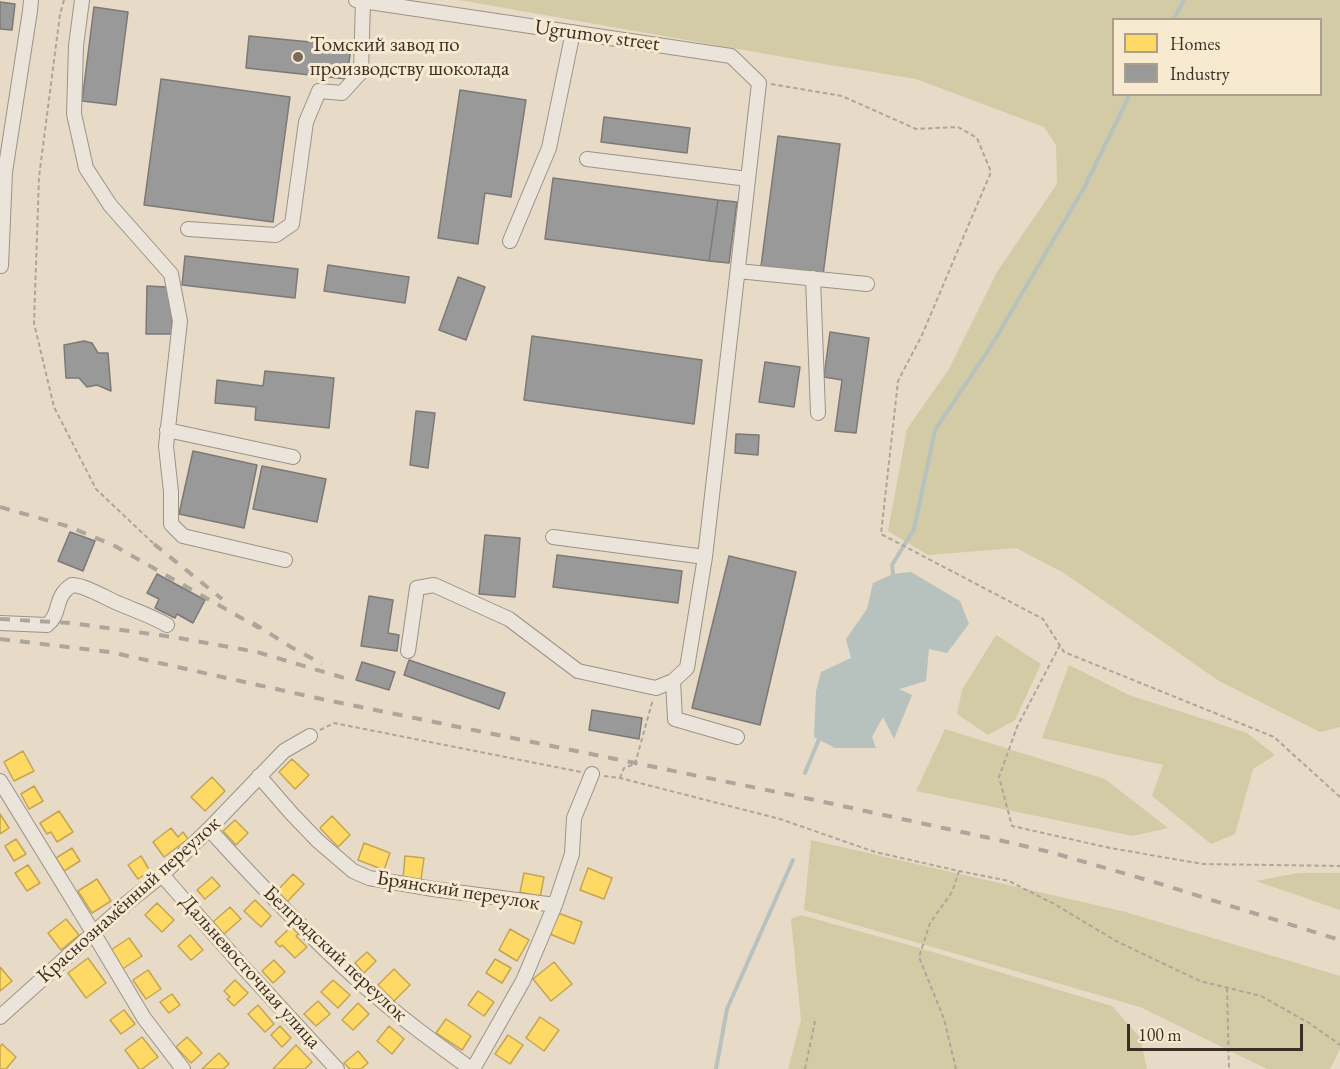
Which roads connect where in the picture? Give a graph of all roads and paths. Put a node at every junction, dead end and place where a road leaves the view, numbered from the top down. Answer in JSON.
{"nodes":[{"id":1,"x":31,"y":0,"type":"edge"},
{"id":2,"x":64,"y":0,"type":"edge"},
{"id":3,"x":82,"y":0,"type":"edge"},
{"id":4,"x":360,"y":1,"type":"edge"},
{"id":5,"x":573,"y":32,"type":"junction"},
{"id":6,"x":759,"y":83,"type":"junction"},
{"id":7,"x":587,"y":159,"type":"dead end"},
{"id":8,"x":3,"y":172,"type":"edge"},
{"id":9,"x":748,"y":179,"type":"junction"},
{"id":10,"x":188,"y":229,"type":"dead end"},
{"id":11,"x":510,"y":241,"type":"dead end"},
{"id":12,"x":1,"y":266,"type":"edge"},
{"id":13,"x":738,"y":271,"type":"junction"},
{"id":14,"x":813,"y":278,"type":"junction"},
{"id":15,"x":867,"y":284,"type":"dead end"},
{"id":16,"x":818,"y":413,"type":"dead end"},
{"id":17,"x":167,"y":430,"type":"junction"},
{"id":18,"x":293,"y":457,"type":"dead end"},
{"id":19,"x":553,"y":537,"type":"dead end"},
{"id":20,"x":154,"y":544,"type":"dead end"},
{"id":21,"x":705,"y":557,"type":"junction"},
{"id":22,"x":285,"y":560,"type":"dead end"},
{"id":23,"x":0,"y":622,"type":"edge"},
{"id":24,"x":168,"y":625,"type":"dead end"},
{"id":25,"x":1060,"y":645,"type":"junction"},
{"id":26,"x":408,"y":651,"type":"dead end"},
{"id":27,"x":674,"y":681,"type":"junction"},
{"id":28,"x":648,"y":713,"type":"dead end"},
{"id":29,"x":310,"y":736,"type":"joint"},
{"id":30,"x":737,"y":737,"type":"dead end"},
{"id":31,"x":592,"y":774,"type":"junction"},
{"id":32,"x":259,"y":776,"type":"junction"},
{"id":33,"x":620,"y":778,"type":"junction"},
{"id":34,"x":0,"y":781,"type":"edge"},
{"id":35,"x":1340,"y":797,"type":"edge"},
{"id":36,"x":209,"y":829,"type":"junction"},
{"id":37,"x":1340,"y":866,"type":"edge"},
{"id":38,"x":959,"y":871,"type":"junction"},
{"id":39,"x":162,"y":875,"type":"junction"},
{"id":40,"x":555,"y":906,"type":"junction"},
{"id":41,"x":94,"y":934,"type":"junction"},
{"id":42,"x":1227,"y":987,"type":"junction"},
{"id":43,"x":2,"y":1011,"type":"edge"},
{"id":44,"x":815,"y":1021,"type":"dead end"},
{"id":45,"x":1340,"y":1045,"type":"edge"},
{"id":46,"x":183,"y":1069,"type":"edge"},
{"id":47,"x":337,"y":1069,"type":"edge"},
{"id":48,"x":472,"y":1069,"type":"edge"},
{"id":49,"x":805,"y":1069,"type":"edge"},
{"id":50,"x":956,"y":1069,"type":"edge"},
{"id":51,"x":1229,"y":1069,"type":"edge"}],
"edges":[{"from":1,"to":8,"type":"street"},
{"from":2,"to":20,"type":"path"},
{"from":3,"to":17,"type":"street"},
{"from":4,"to":5,"type":"street","name":"Ugrumov street"},
{"from":4,"to":10,"type":"street"},
{"from":5,"to":6,"type":"street","name":"Ugrumov street"},
{"from":5,"to":11,"type":"street"},
{"from":6,"to":9,"type":"street"},
{"from":6,"to":25,"type":"path"},
{"from":7,"to":9,"type":"street"},
{"from":8,"to":12,"type":"street"},
{"from":9,"to":13,"type":"street"},
{"from":13,"to":14,"type":"street"},
{"from":13,"to":21,"type":"street"},
{"from":14,"to":15,"type":"street"},
{"from":14,"to":16,"type":"street"},
{"from":17,"to":18,"type":"street"},
{"from":17,"to":22,"type":"street"},
{"from":19,"to":21,"type":"street"},
{"from":21,"to":27,"type":"street"},
{"from":23,"to":24,"type":"street"},
{"from":25,"to":35,"type":"path"},
{"from":25,"to":37,"type":"path"},
{"from":26,"to":27,"type":"street"},
{"from":27,"to":30,"type":"street"},
{"from":28,"to":33,"type":"path"},
{"from":29,"to":31,"type":"path"},
{"from":29,"to":32,"type":"street","name":"Краснознамённый переулок"},
{"from":31,"to":33,"type":"path"},
{"from":31,"to":40,"type":"street"},
{"from":32,"to":36,"type":"street","name":"Краснознамённый переулок"},
{"from":32,"to":40,"type":"street","name":"Брянский переулок"},
{"from":33,"to":38,"type":"path"},
{"from":34,"to":41,"type":"street"},
{"from":36,"to":39,"type":"street","name":"Краснознамённый переулок"},
{"from":36,"to":48,"type":"street","name":"Белградский переулок"},
{"from":38,"to":42,"type":"path"},
{"from":38,"to":50,"type":"path"},
{"from":39,"to":41,"type":"street","name":"Краснознамённый переулок"},
{"from":39,"to":47,"type":"street","name":"Дальневосточная улица"},
{"from":40,"to":48,"type":"street"},
{"from":41,"to":43,"type":"street","name":"Краснознамённый переулок"},
{"from":41,"to":46,"type":"street"},
{"from":42,"to":45,"type":"path"},
{"from":42,"to":51,"type":"path"},
{"from":44,"to":49,"type":"path"}]}
